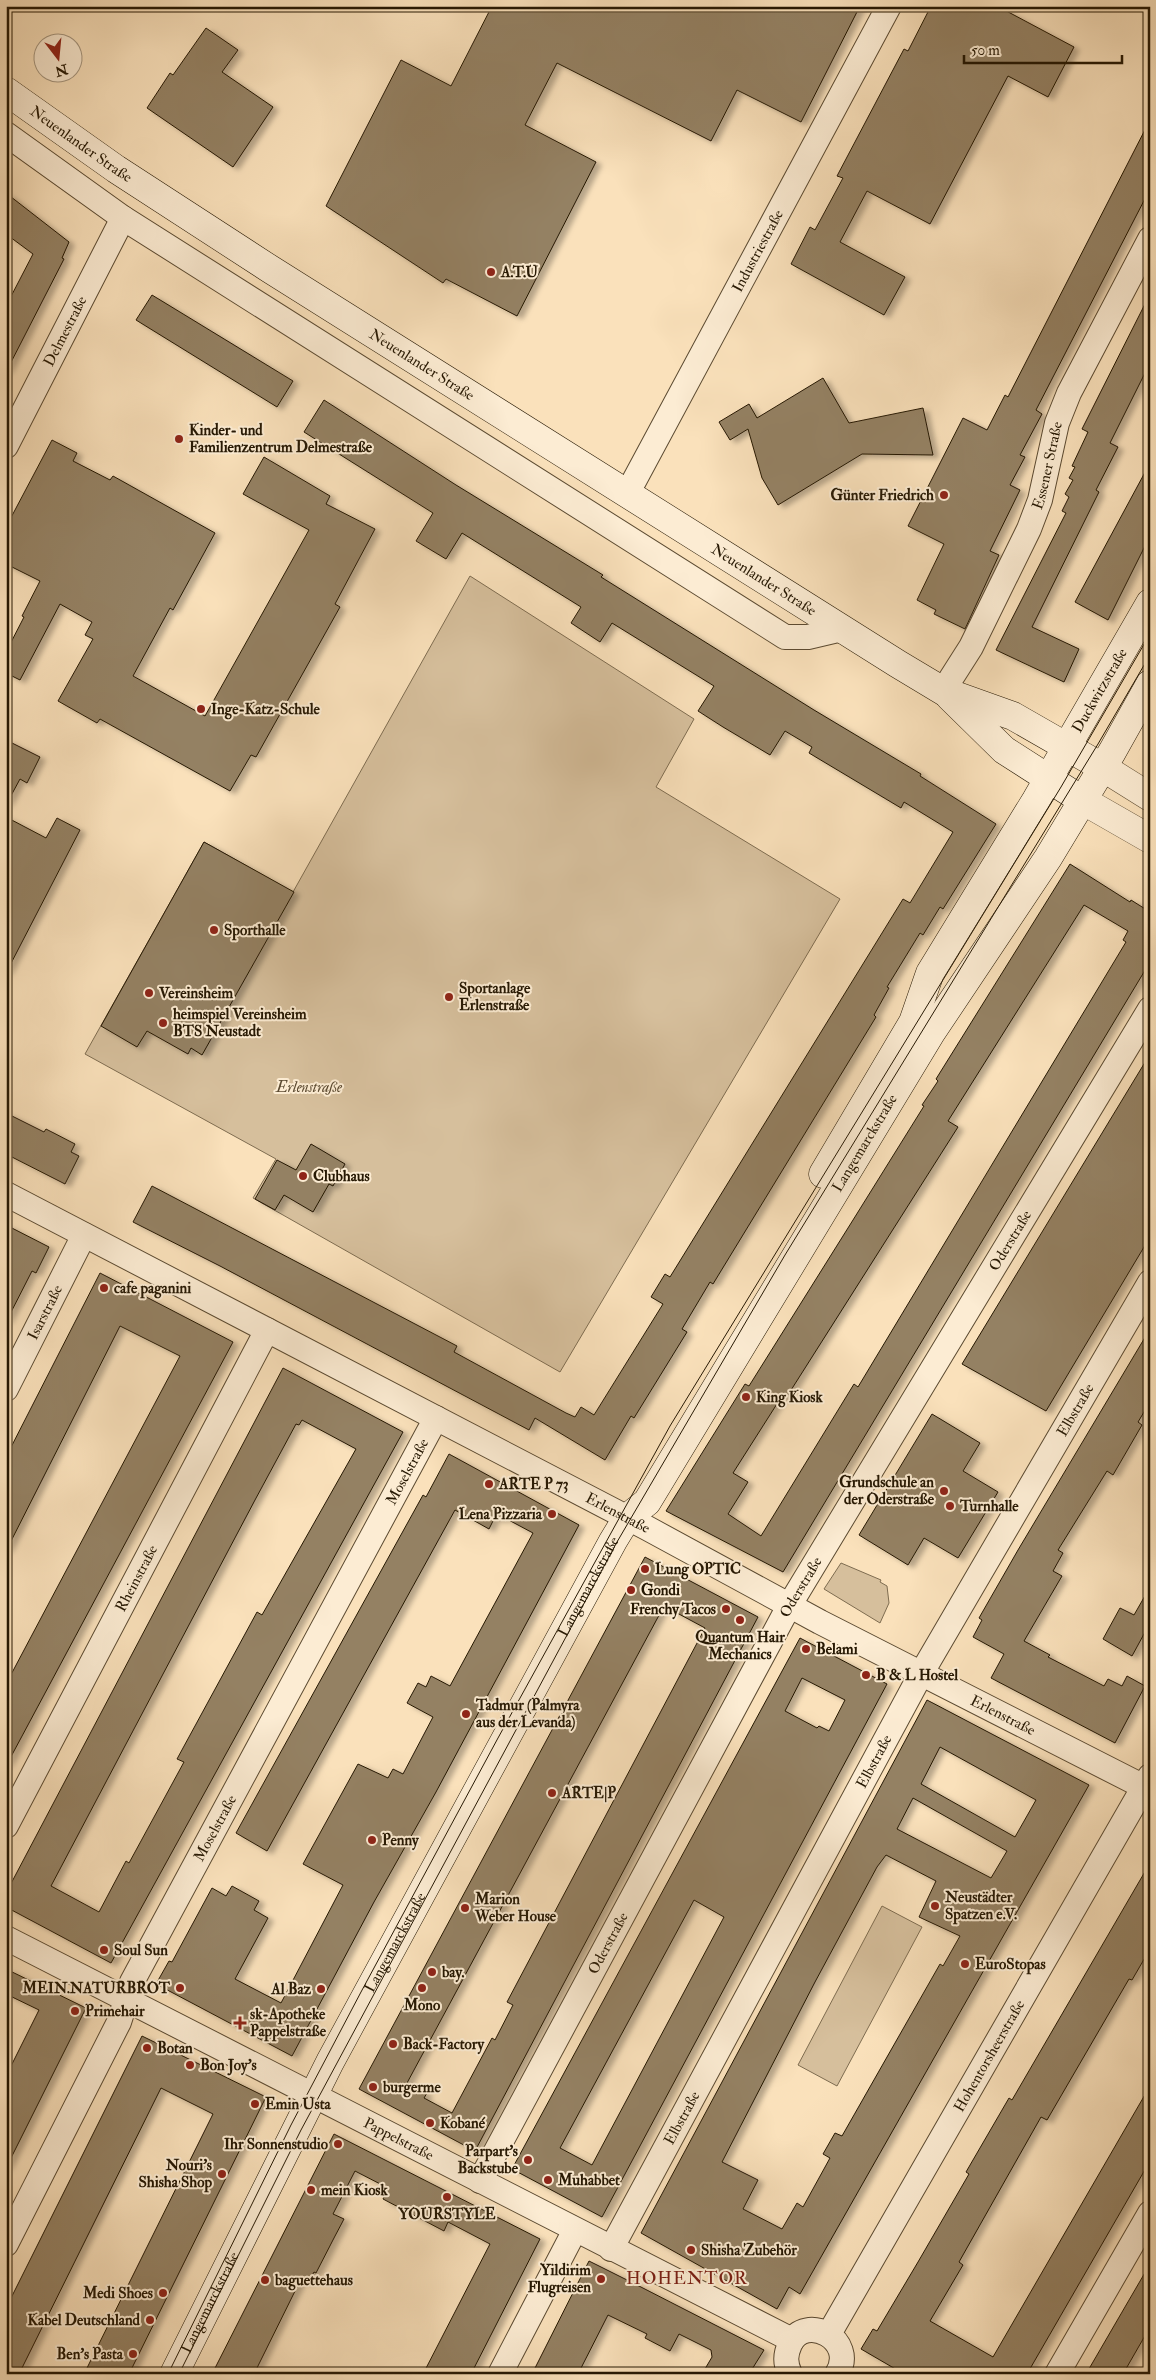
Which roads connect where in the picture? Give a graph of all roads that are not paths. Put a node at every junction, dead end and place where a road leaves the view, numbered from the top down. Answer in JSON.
{"nodes":[{"id":1,"x":889,"y":6,"type":"edge"},
{"id":2,"x":6,"y":91,"type":"edge"},
{"id":3,"x":6,"y":134,"type":"edge"},
{"id":4,"x":123,"y":218,"type":"junction"},
{"id":5,"x":1150,"y":239,"type":"edge"},
{"id":6,"x":6,"y":446,"type":"edge"},
{"id":7,"x":627,"y":494,"type":"junction"},
{"id":8,"x":1150,"y":604,"type":"edge"},
{"id":9,"x":842,"y":629,"type":"junction"},
{"id":10,"x":1150,"y":684,"type":"edge"},
{"id":11,"x":943,"y":691,"type":"junction"},
{"id":12,"x":1067,"y":746,"type":"junction"},
{"id":13,"x":1102,"y":767,"type":"junction"},
{"id":14,"x":1048,"y":778,"type":"junction"},
{"id":15,"x":1150,"y":797,"type":"edge"},
{"id":16,"x":1082,"y":800,"type":"junction"},
{"id":17,"x":1150,"y":839,"type":"edge"},
{"id":18,"x":1150,"y":1009,"type":"edge"},
{"id":19,"x":6,"y":1194,"type":"edge"},
{"id":20,"x":84,"y":1235,"type":"junction"},
{"id":21,"x":1150,"y":1282,"type":"edge"},
{"id":22,"x":267,"y":1330,"type":"junction"},
{"id":23,"x":6,"y":1388,"type":"edge"},
{"id":24,"x":436,"y":1418,"type":"junction"},
{"id":25,"x":627,"y":1518,"type":"junction"},
{"id":26,"x":789,"y":1606,"type":"junction"},
{"id":27,"x":921,"y":1674,"type":"junction"},
{"id":28,"x":1148,"y":1784,"type":"edge"},
{"id":29,"x":6,"y":1826,"type":"edge"},
{"id":30,"x":6,"y":1938,"type":"edge"},
{"id":31,"x":126,"y":2000,"type":"junction"},
{"id":32,"x":314,"y":2095,"type":"junction"},
{"id":33,"x":480,"y":2181,"type":"junction"},
{"id":34,"x":1150,"y":2212,"type":"edge"},
{"id":35,"x":575,"y":2230,"type":"junction"},
{"id":36,"x":6,"y":2244,"type":"edge"},
{"id":37,"x":612,"y":2249,"type":"junction"},
{"id":38,"x":829,"y":2334,"type":"junction"},
{"id":39,"x":792,"y":2340,"type":"junction"},
{"id":40,"x":840,"y":2373,"type":"edge"},
{"id":41,"x":174,"y":2374,"type":"edge"},
{"id":42,"x":500,"y":2374,"type":"edge"},
{"id":43,"x":790,"y":2374,"type":"edge"},
{"id":44,"x":1057,"y":2374,"type":"edge"}],
"edges":[{"from":1,"to":7,"type":"street","name":"Industriestraße"},
{"from":2,"to":7,"type":"main road","name":"Neuenlander Straße"},
{"from":3,"to":4,"type":"street","name":"Neuenlander Straße"},
{"from":4,"to":6,"type":"street","name":"Delmestraße"},
{"from":4,"to":9,"type":"street","name":"Neuenlander Straße"},
{"from":5,"to":11,"type":"street","name":"Essener Straße"},
{"from":7,"to":9,"type":"main road","name":"Neuenlander Straße"},
{"from":8,"to":12,"type":"main road","name":"Duckwitzstraße"},
{"from":9,"to":11,"type":"main road","name":"Neuenlander Straße"},
{"from":10,"to":13,"type":"main road"},
{"from":11,"to":12,"type":"main road","name":"Neuenlander Straße"},
{"from":11,"to":14,"type":"main road","name":"Neuenlander Straße"},
{"from":12,"to":13,"type":"main road","name":"Neuenlander Straße"},
{"from":12,"to":14,"type":"main road","name":"Duckwitzstraße"},
{"from":13,"to":15,"type":"main road","name":"Neuenlander Straße"},
{"from":13,"to":16,"type":"main road","name":"Langemarckstraße"},
{"from":14,"to":16,"type":"main road","name":"Neuenlander Straße"},
{"from":14,"to":25,"type":"main road","name":"Langemarckstraße"},
{"from":16,"to":17,"type":"main road","name":"Neuenlander Straße"},
{"from":16,"to":25,"type":"main road","name":"Langemarckstraße"},
{"from":18,"to":26,"type":"street","name":"Oderstraße"},
{"from":19,"to":20,"type":"street","name":"Erlenstraße"},
{"from":20,"to":22,"type":"street","name":"Erlenstraße"},
{"from":20,"to":23,"type":"street","name":"Isarstraße"},
{"from":21,"to":27,"type":"street","name":"Elbstraße"},
{"from":22,"to":24,"type":"street","name":"Erlenstraße"},
{"from":22,"to":29,"type":"street","name":"Rheinstraße"},
{"from":24,"to":25,"type":"street","name":"Erlenstraße"},
{"from":24,"to":31,"type":"street","name":"Moselstraße"},
{"from":25,"to":26,"type":"street","name":"Erlenstraße"},
{"from":25,"to":32,"type":"main road","name":"Langemarckstraße"},
{"from":26,"to":27,"type":"street","name":"Erlenstraße"},
{"from":26,"to":33,"type":"street","name":"Oderstraße"},
{"from":27,"to":28,"type":"street","name":"Erlenstraße"},
{"from":27,"to":37,"type":"street","name":"Elbstraße"},
{"from":28,"to":38,"type":"street","name":"Hohentorsheerstraße"},
{"from":30,"to":31,"type":"street","name":"Pappelstraße"},
{"from":31,"to":32,"type":"street","name":"Pappelstraße"},
{"from":31,"to":36,"type":"street","name":"Moselstraße"},
{"from":32,"to":33,"type":"street","name":"Pappelstraße"},
{"from":32,"to":41,"type":"main road","name":"Langemarckstraße"},
{"from":33,"to":35,"type":"street","name":"Pappelstraße"},
{"from":34,"to":44,"type":"street"},
{"from":35,"to":37,"type":"street","name":"Pappelstraße"},
{"from":35,"to":42,"type":"street"},
{"from":37,"to":39,"type":"street","name":"Pappelstraße"},
{"from":38,"to":39,"type":"street"},
{"from":38,"to":40,"type":"street"},
{"from":39,"to":43,"type":"street"}]}
